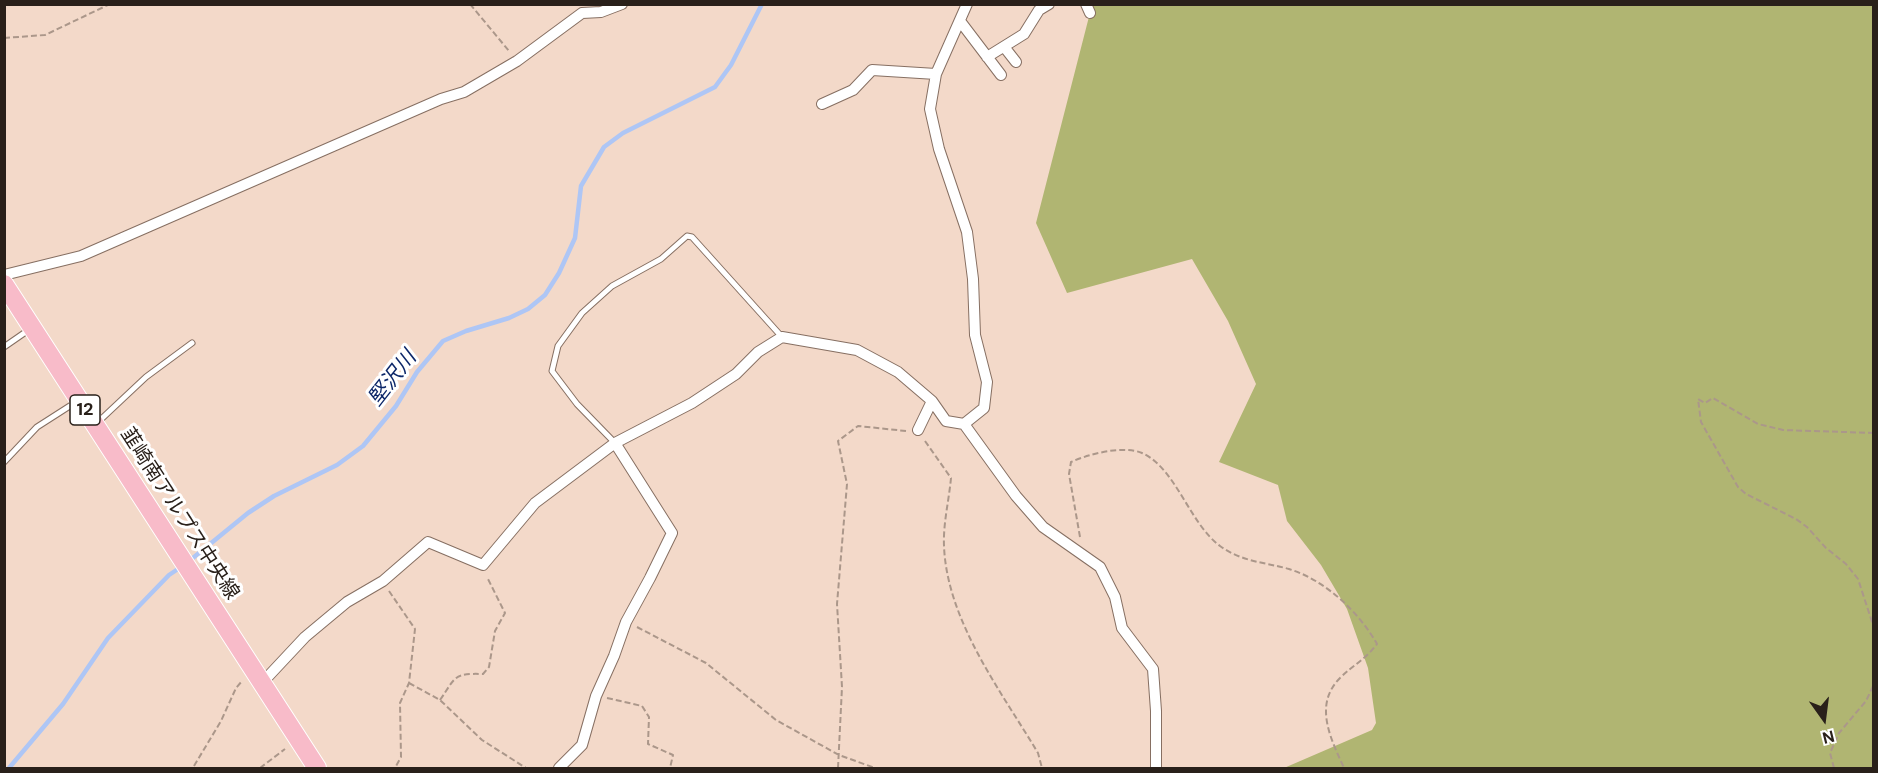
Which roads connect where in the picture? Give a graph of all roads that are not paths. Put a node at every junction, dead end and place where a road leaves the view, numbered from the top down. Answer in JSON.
{"nodes":[{"id":1,"x":622,"y":4,"type":"edge"},
{"id":2,"x":967,"y":4,"type":"edge"},
{"id":3,"x":1048,"y":4,"type":"edge"},
{"id":4,"x":580,"y":9,"type":"edge"},
{"id":5,"x":960,"y":21,"type":"junction"},
{"id":6,"x":1005,"y":48,"type":"junction"},
{"id":7,"x":987,"y":57,"type":"junction"},
{"id":8,"x":1016,"y":62,"type":"dead end"},
{"id":9,"x":936,"y":74,"type":"junction"},
{"id":10,"x":1001,"y":75,"type":"dead end"},
{"id":11,"x":822,"y":104,"type":"dead end"},
{"id":12,"x":4,"y":275,"type":"edge"},
{"id":13,"x":4,"y":284,"type":"edge"},
{"id":14,"x":32,"y":327,"type":"junction"},
{"id":15,"x":782,"y":336,"type":"junction"},
{"id":16,"x":192,"y":343,"type":"dead end"},
{"id":17,"x":4,"y":347,"type":"edge"},
{"id":18,"x":79,"y":401,"type":"junction"},
{"id":19,"x":932,"y":401,"type":"junction"},
{"id":20,"x":964,"y":424,"type":"junction"},
{"id":21,"x":95,"y":425,"type":"junction"},
{"id":22,"x":918,"y":430,"type":"road end"},
{"id":23,"x":615,"y":443,"type":"junction"},
{"id":24,"x":4,"y":462,"type":"edge"},
{"id":25,"x":256,"y":677,"type":"junction"},
{"id":26,"x":317,"y":768,"type":"edge"},
{"id":27,"x":559,"y":768,"type":"edge"},
{"id":28,"x":1156,"y":768,"type":"edge"}],
"edges":[{"from":1,"to":4,"type":"street"},
{"from":2,"to":5,"type":"street"},
{"from":3,"to":6,"type":"street"},
{"from":4,"to":12,"type":"street"},
{"from":5,"to":7,"type":"street"},
{"from":5,"to":9,"type":"street"},
{"from":6,"to":7,"type":"street"},
{"from":6,"to":8,"type":"street"},
{"from":7,"to":10,"type":"street"},
{"from":9,"to":11,"type":"street"},
{"from":9,"to":20,"type":"street"},
{"from":13,"to":14,"type":"main road","name":"韮崎南アルプス中央線","number":"12"},
{"from":14,"to":17,"type":"lane"},
{"from":14,"to":18,"type":"main road","name":"韮崎南アルプス中央線","number":"12"},
{"from":15,"to":19,"type":"street"},
{"from":15,"to":23,"type":"street"},
{"from":15,"to":23,"type":"lane"},
{"from":16,"to":21,"type":"lane"},
{"from":18,"to":21,"type":"main road","name":"韮崎南アルプス中央線","number":"12"},
{"from":18,"to":24,"type":"lane"},
{"from":19,"to":20,"type":"street"},
{"from":19,"to":22,"type":"street"},
{"from":20,"to":28,"type":"street"},
{"from":21,"to":25,"type":"main road","name":"韮崎南アルプス中央線","number":"12"},
{"from":23,"to":25,"type":"street"},
{"from":23,"to":27,"type":"street"},
{"from":25,"to":26,"type":"main road","name":"韮崎南アルプス中央線","number":"12"}]}
